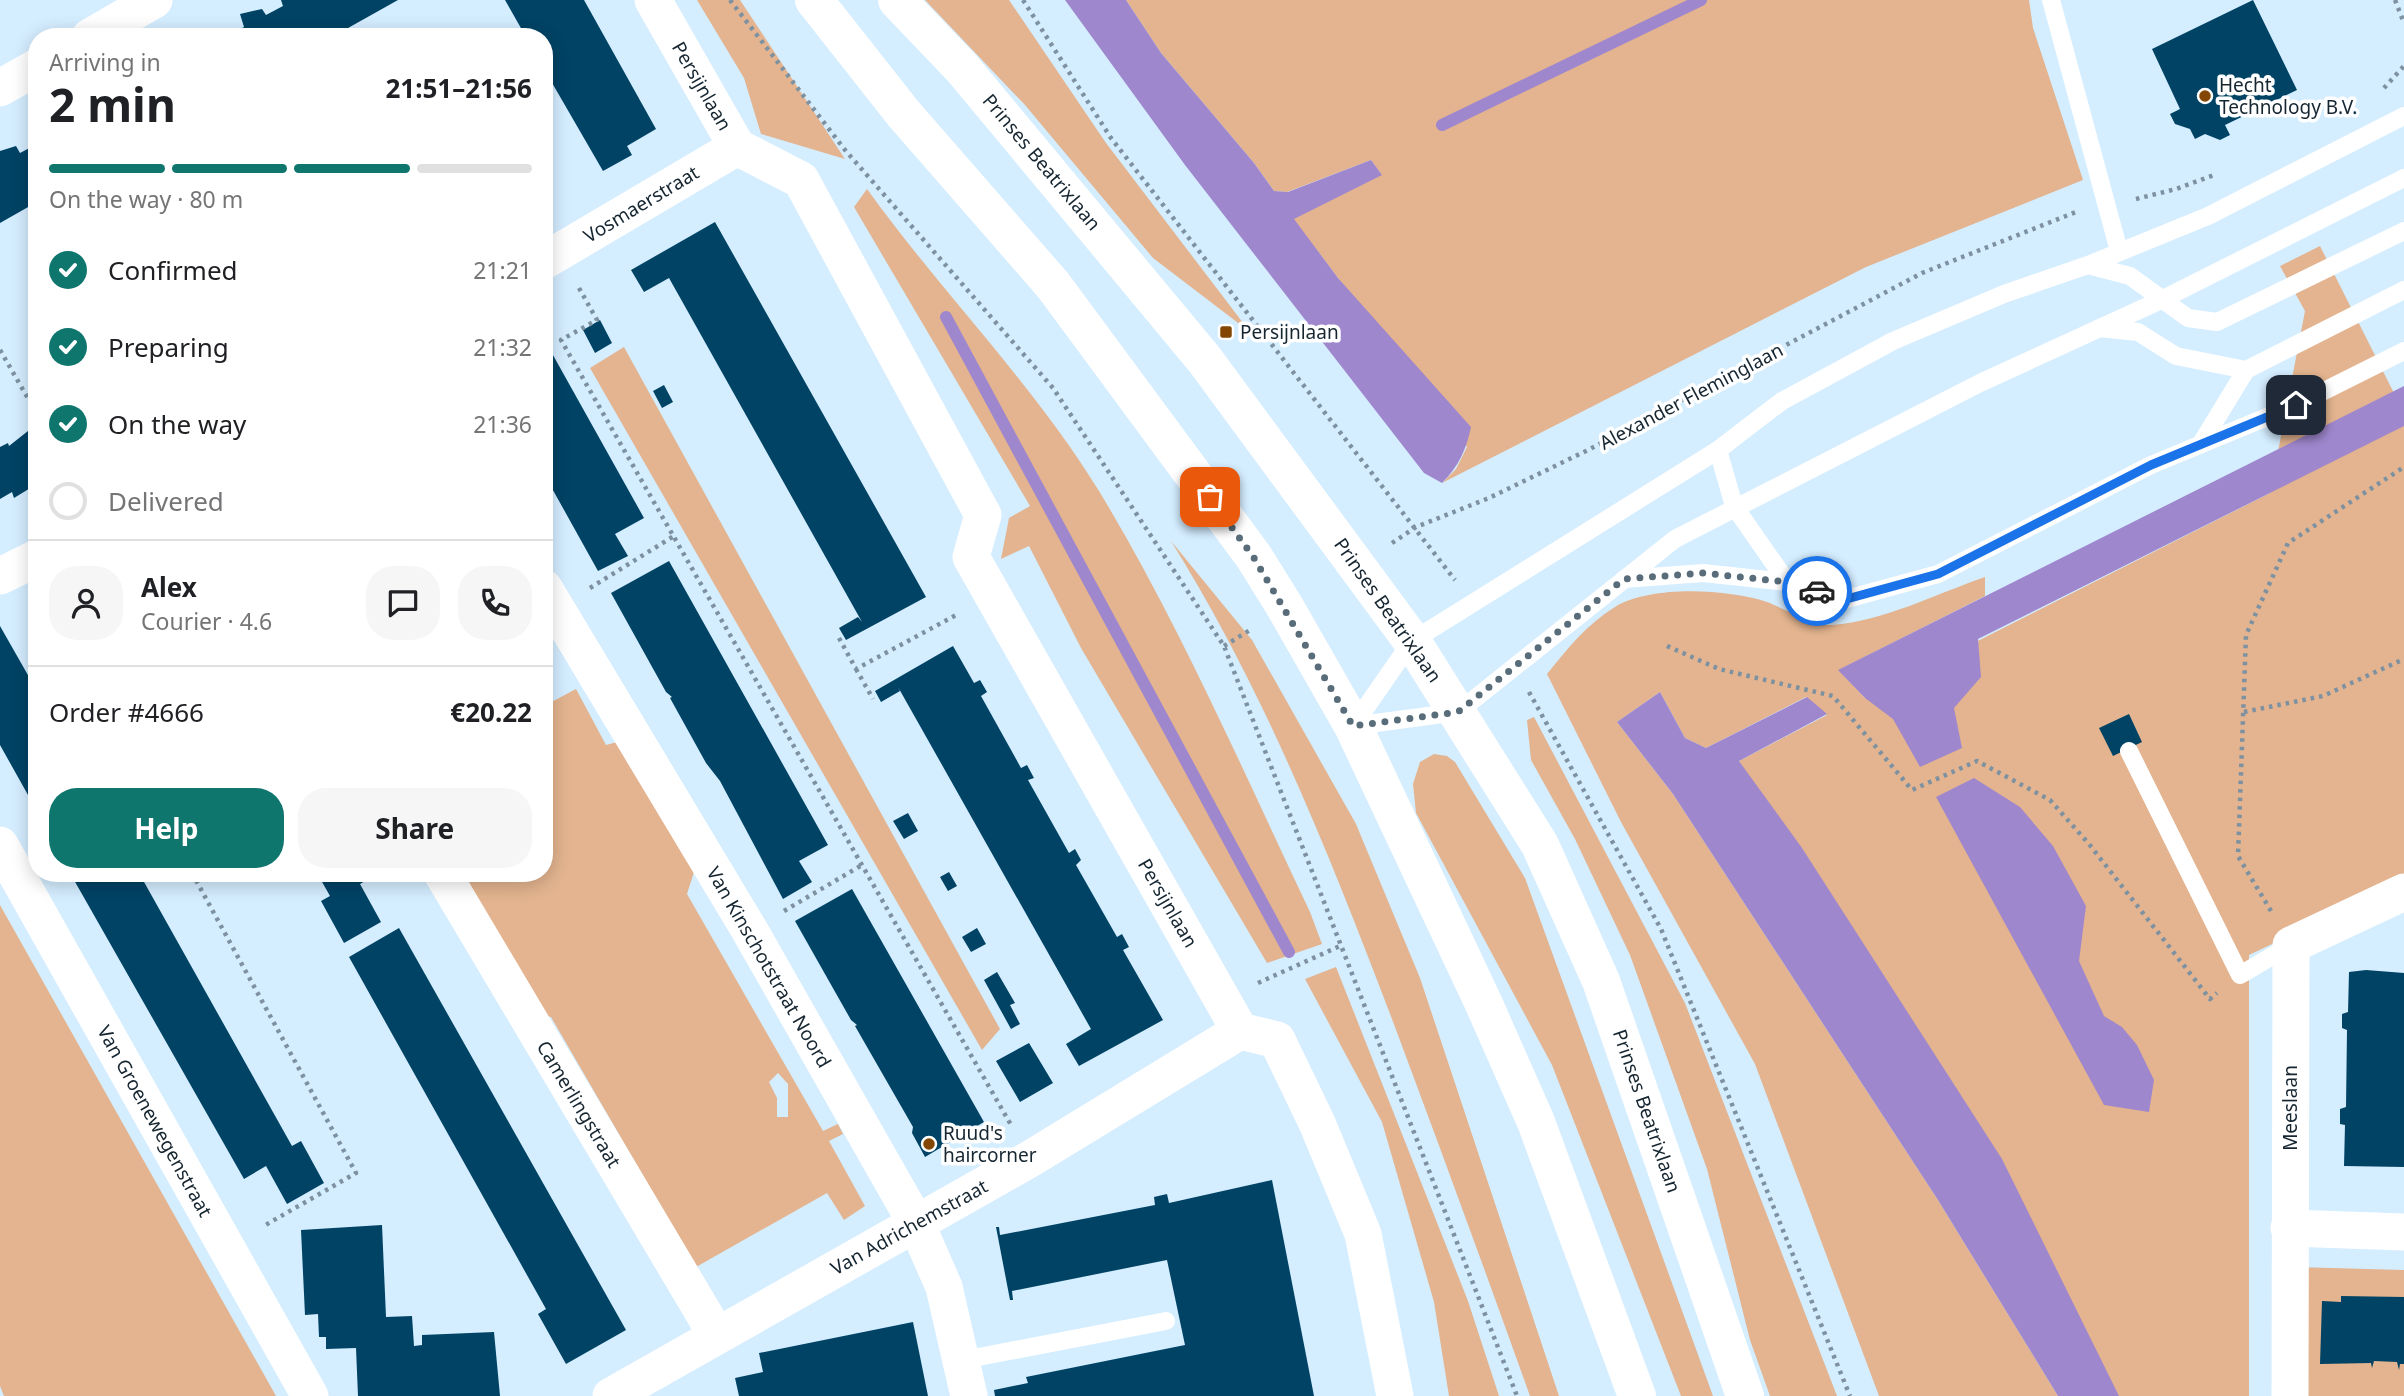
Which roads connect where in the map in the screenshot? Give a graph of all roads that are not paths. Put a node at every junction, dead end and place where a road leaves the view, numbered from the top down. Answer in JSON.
{"nodes":[{"id":1,"x":653,"y":0,"type":"edge"},
{"id":2,"x":814,"y":0,"type":"edge"},
{"id":3,"x":897,"y":0,"type":"edge"},
{"id":4,"x":2051,"y":0,"type":"edge"},
{"id":5,"x":140,"y":4,"type":"edge"},
{"id":6,"x":104,"y":28,"type":"edge"},
{"id":7,"x":28,"y":72,"type":"edge"},
{"id":8,"x":0,"y":88,"type":"edge"},
{"id":9,"x":2404,"y":116,"type":"edge"},
{"id":10,"x":737,"y":147,"type":"junction"},
{"id":11,"x":2404,"y":178,"type":"edge"},
{"id":12,"x":2404,"y":231,"type":"edge"},
{"id":13,"x":2119,"y":251,"type":"junction"},
{"id":14,"x":553,"y":256,"type":"edge"},
{"id":15,"x":2088,"y":265,"type":"junction"},
{"id":16,"x":2404,"y":290,"type":"edge"},
{"id":17,"x":2161,"y":300,"type":"junction"},
{"id":18,"x":2099,"y":328,"type":"junction"},
{"id":19,"x":2404,"y":351,"type":"edge"},
{"id":20,"x":2246,"y":370,"type":"junction"},
{"id":21,"x":2202,"y":442,"type":"junction"},
{"id":22,"x":1718,"y":450,"type":"junction"},
{"id":23,"x":1734,"y":506,"type":"junction"},
{"id":24,"x":28,"y":562,"type":"edge"},
{"id":25,"x":0,"y":576,"type":"edge"},
{"id":26,"x":1624,"y":579,"type":"junction"},
{"id":27,"x":1787,"y":582,"type":"junction"},
{"id":28,"x":553,"y":603,"type":"edge"},
{"id":29,"x":1412,"y":640,"type":"junction"},
{"id":30,"x":1458,"y":712,"type":"junction"},
{"id":31,"x":1353,"y":726,"type":"junction"},
{"id":32,"x":2129,"y":751,"type":"dead end"},
{"id":33,"x":0,"y":845,"type":"edge"},
{"id":34,"x":447,"y":882,"type":"edge"},
{"id":35,"x":2404,"y":892,"type":"edge"},
{"id":36,"x":2291,"y":945,"type":"junction"},
{"id":37,"x":1232,"y":1015,"type":"junction"},
{"id":38,"x":916,"y":1223,"type":"junction"},
{"id":39,"x":2289,"y":1228,"type":"junction"},
{"id":40,"x":2404,"y":1232,"type":"edge"},
{"id":41,"x":1166,"y":1321,"type":"dead end"},
{"id":42,"x":716,"y":1334,"type":"junction"},
{"id":43,"x":963,"y":1360,"type":"junction"},
{"id":44,"x":310,"y":1396,"type":"edge"},
{"id":45,"x":611,"y":1396,"type":"edge"},
{"id":46,"x":969,"y":1396,"type":"edge"},
{"id":47,"x":1395,"y":1396,"type":"edge"},
{"id":48,"x":1637,"y":1396,"type":"edge"},
{"id":49,"x":1745,"y":1396,"type":"edge"},
{"id":50,"x":2290,"y":1396,"type":"edge"}],
"edges":[{"from":1,"to":10,"type":"street","name":"Persijnlaan"},
{"from":2,"to":31,"type":"main road"},
{"from":3,"to":29,"type":"main road","name":"Prinses Beatrixlaan"},
{"from":4,"to":13,"type":"lane"},
{"from":5,"to":6,"type":"street"},
{"from":7,"to":8,"type":"street"},
{"from":9,"to":13,"type":"lane"},
{"from":10,"to":14,"type":"street","name":"Vosmaerstraat"},
{"from":10,"to":37,"type":"street","name":"Persijnlaan"},
{"from":11,"to":17,"type":"lane"},
{"from":12,"to":17,"type":"lane"},
{"from":13,"to":15,"type":"lane"},
{"from":15,"to":17,"type":"lane"},
{"from":15,"to":22,"type":"lane"},
{"from":16,"to":20,"type":"lane"},
{"from":17,"to":18,"type":"lane"},
{"from":18,"to":20,"type":"lane"},
{"from":18,"to":23,"type":"lane"},
{"from":19,"to":21,"type":"lane"},
{"from":20,"to":21,"type":"lane"},
{"from":21,"to":27,"type":"lane"},
{"from":22,"to":23,"type":"lane"},
{"from":22,"to":29,"type":"lane"},
{"from":23,"to":26,"type":"lane"},
{"from":23,"to":27,"type":"lane"},
{"from":24,"to":25,"type":"street"},
{"from":26,"to":27,"type":"lane"},
{"from":26,"to":30,"type":"lane"},
{"from":28,"to":38,"type":"street","name":"Van Kinschotstraat Noord"},
{"from":29,"to":30,"type":"main road","name":"Prinses Beatrixlaan"},
{"from":29,"to":31,"type":"lane"},
{"from":30,"to":31,"type":"lane"},
{"from":30,"to":49,"type":"main road","name":"Prinses Beatrixlaan"},
{"from":31,"to":48,"type":"main road"},
{"from":32,"to":36,"type":"lane"},
{"from":33,"to":44,"type":"street","name":"Van Groenewegenstraat"},
{"from":34,"to":42,"type":"street","name":"Camerlingstraat"},
{"from":35,"to":36,"type":"street"},
{"from":36,"to":39,"type":"street","name":"Meeslaan"},
{"from":37,"to":38,"type":"street","name":"Van Adrichemstraat"},
{"from":37,"to":47,"type":"street"},
{"from":38,"to":42,"type":"street","name":"Van Adrichemstraat"},
{"from":38,"to":43,"type":"street","name":"Van Kinschotstraat Noord"},
{"from":39,"to":40,"type":"street"},
{"from":39,"to":50,"type":"street","name":"Meeslaan"},
{"from":41,"to":43,"type":"lane"},
{"from":42,"to":45,"type":"street","name":"Van Adrichemstraat"},
{"from":43,"to":46,"type":"street","name":"Van Kinschotstraat Noord"}]}
